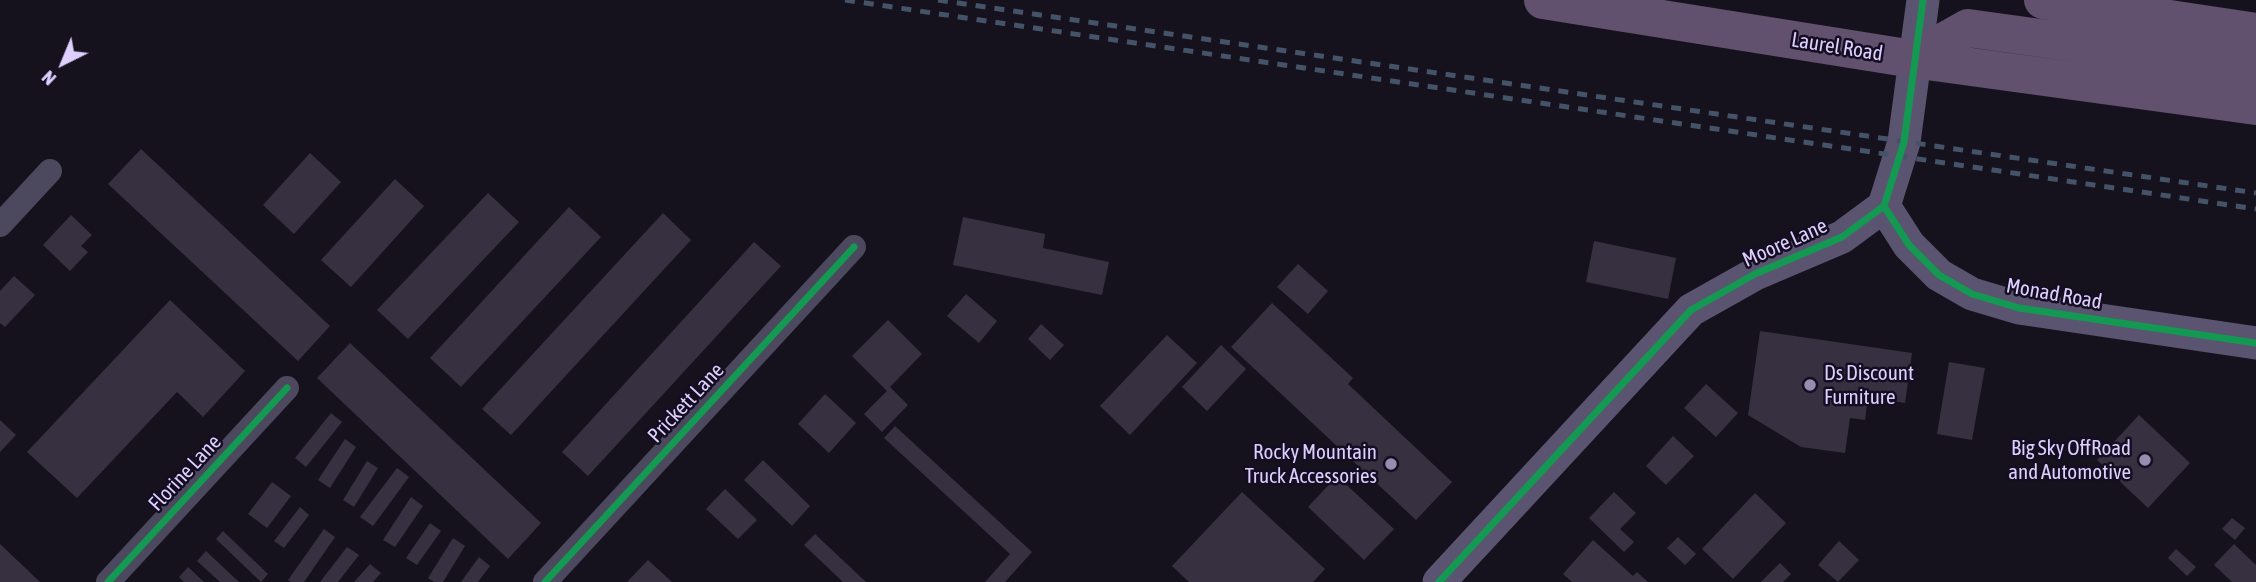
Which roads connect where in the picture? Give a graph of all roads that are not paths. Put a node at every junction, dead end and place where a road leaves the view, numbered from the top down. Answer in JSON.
{"nodes":[{"id":1,"x":1544,"y":0,"type":"edge"},
{"id":2,"x":1923,"y":0,"type":"edge"},
{"id":3,"x":2043,"y":0,"type":"edge"},
{"id":4,"x":2256,"y":32,"type":"edge"},
{"id":5,"x":1913,"y":60,"type":"junction"},
{"id":6,"x":2256,"y":68,"type":"edge"},
{"id":7,"x":2256,"y":106,"type":"edge"},
{"id":8,"x":50,"y":171,"type":"dead end"},
{"id":9,"x":1884,"y":206,"type":"junction"},
{"id":10,"x":0,"y":225,"type":"edge"},
{"id":11,"x":854,"y":247,"type":"dead end"},
{"id":12,"x":2256,"y":343,"type":"edge"},
{"id":13,"x":287,"y":388,"type":"dead end"},
{"id":14,"x":108,"y":582,"type":"edge"},
{"id":15,"x":545,"y":582,"type":"edge"},
{"id":16,"x":1439,"y":582,"type":"edge"}],
"edges":[{"from":1,"to":5,"type":"main road","name":"Laurel Road"},
{"from":2,"to":5,"type":"street"},
{"from":3,"to":4,"type":"main road"},
{"from":5,"to":6,"type":"main road"},
{"from":5,"to":7,"type":"main road","name":"Laurel Road"},
{"from":5,"to":9,"type":"street"},
{"from":8,"to":10,"type":"street"},
{"from":9,"to":12,"type":"street","name":"Monad Road"},
{"from":9,"to":16,"type":"street","name":"Moore Lane"},
{"from":11,"to":15,"type":"street","name":"Prickett Lane"},
{"from":13,"to":14,"type":"street","name":"Florine Lane"}]}
